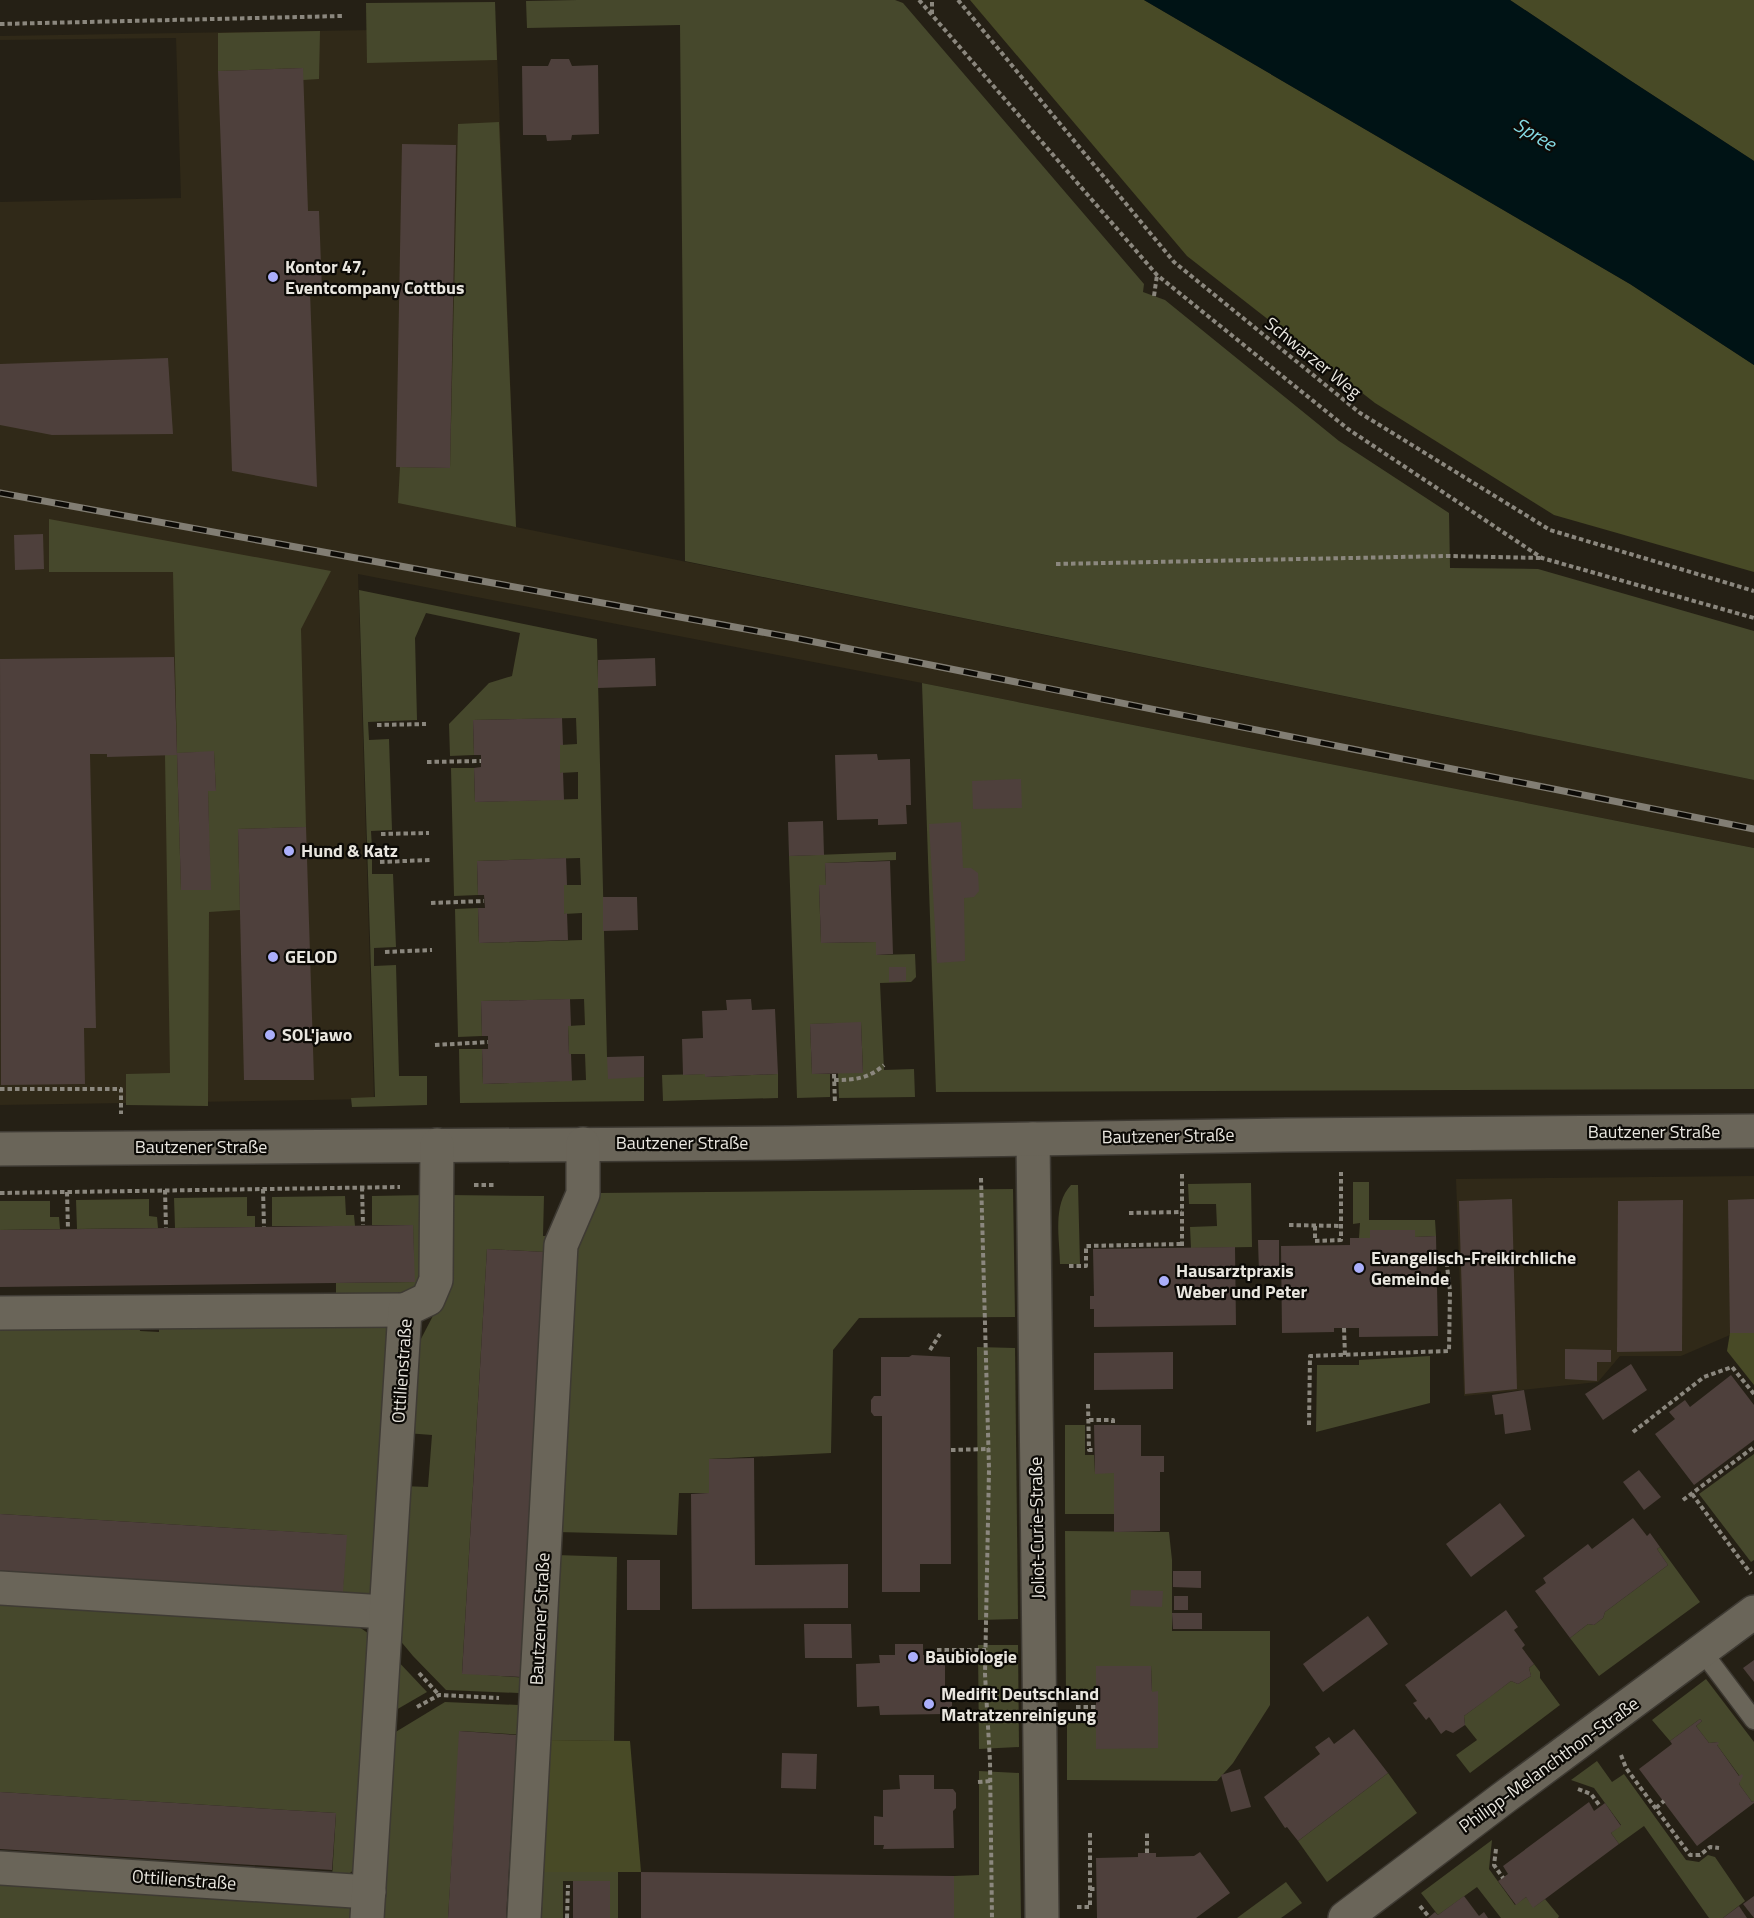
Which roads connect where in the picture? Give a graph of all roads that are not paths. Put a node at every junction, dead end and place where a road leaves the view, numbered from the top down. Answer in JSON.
{"nodes":[{"id":1,"x":1754,"y":1131,"type":"edge"},
{"id":2,"x":1033,"y":1139,"type":"junction"},
{"id":3,"x":583,"y":1144,"type":"junction"},
{"id":4,"x":437,"y":1145,"type":"junction"},
{"id":5,"x":0,"y":1149,"type":"edge"},
{"id":6,"x":405,"y":1310,"type":"junction"},
{"id":7,"x":0,"y":1313,"type":"edge"},
{"id":8,"x":0,"y":1588,"type":"edge"},
{"id":9,"x":385,"y":1612,"type":"junction"},
{"id":10,"x":1754,"y":1612,"type":"edge"},
{"id":11,"x":1702,"y":1651,"type":"junction"},
{"id":12,"x":1754,"y":1720,"type":"edge"},
{"id":13,"x":0,"y":1868,"type":"edge"},
{"id":14,"x":368,"y":1905,"type":"edge"},
{"id":15,"x":524,"y":1918,"type":"edge"},
{"id":16,"x":1042,"y":1918,"type":"edge"},
{"id":17,"x":1345,"y":1918,"type":"edge"}],
"edges":[{"from":1,"to":2,"type":"street","name":"Bautzener Straße"},
{"from":2,"to":3,"type":"street","name":"Bautzener Straße"},
{"from":2,"to":16,"type":"street","name":"Joliot-Curie-Straße"},
{"from":3,"to":4,"type":"street","name":"Bautzener Straße"},
{"from":3,"to":15,"type":"street","name":"Bautzener Straße"},
{"from":4,"to":5,"type":"street","name":"Bautzener Straße"},
{"from":4,"to":6,"type":"street","name":"Ottilienstraße"},
{"from":6,"to":7,"type":"street"},
{"from":6,"to":9,"type":"street","name":"Ottilienstraße"},
{"from":8,"to":9,"type":"street"},
{"from":9,"to":14,"type":"street","name":"Ottilienstraße"},
{"from":10,"to":11,"type":"street","name":"Philipp-Melanchthon-Straße"},
{"from":11,"to":12,"type":"lane"},
{"from":11,"to":17,"type":"street","name":"Philipp-Melanchthon-Straße"},
{"from":13,"to":14,"type":"street","name":"Ottilienstraße"}]}
